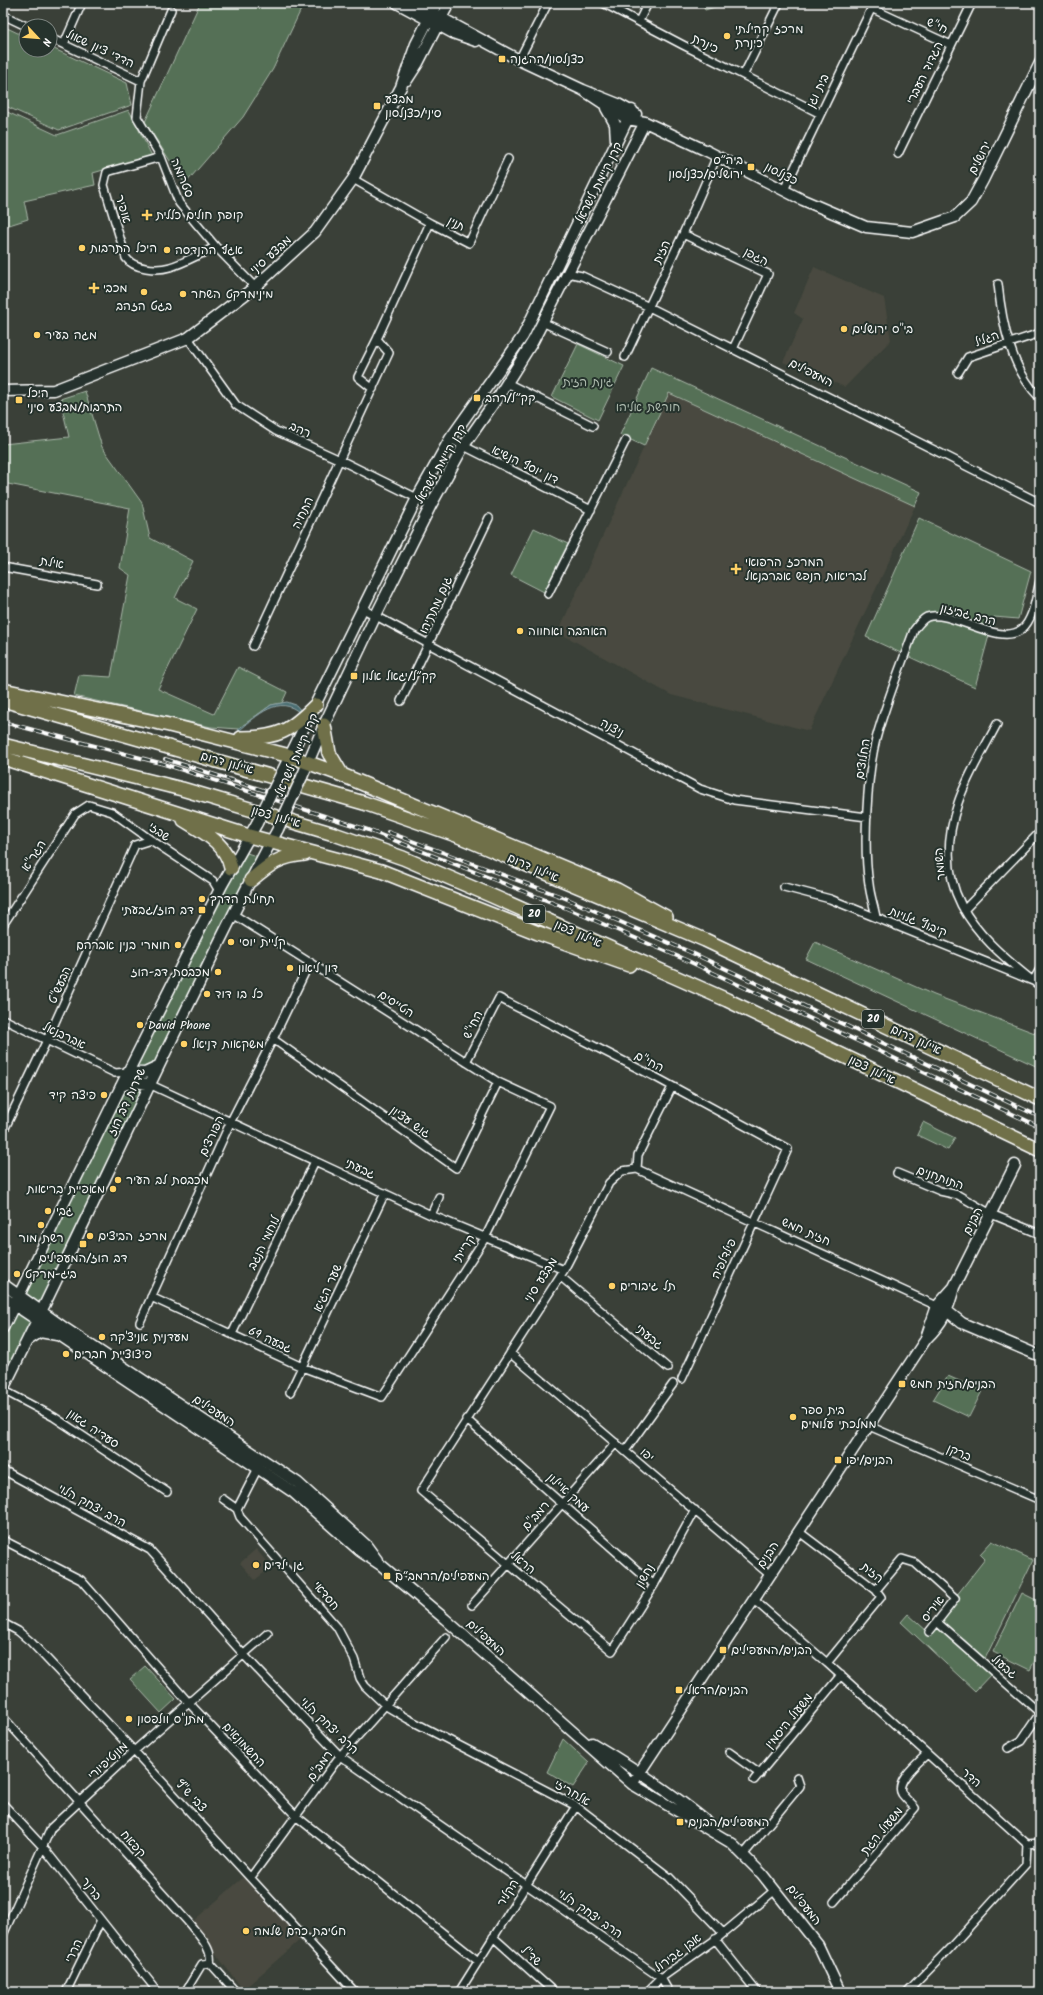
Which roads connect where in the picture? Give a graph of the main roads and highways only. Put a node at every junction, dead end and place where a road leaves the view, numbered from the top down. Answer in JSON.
{"nodes":[{"id":1,"x":3,"y":690,"type":"edge"},
{"id":2,"x":3,"y":700,"type":"edge"},
{"id":3,"x":316,"y":705,"type":"road end"},
{"id":4,"x":324,"y":725,"type":"road end"},
{"id":5,"x":224,"y":738,"type":"junction"},
{"id":6,"x":3,"y":745,"type":"edge"},
{"id":7,"x":3,"y":758,"type":"edge"},
{"id":8,"x":342,"y":776,"type":"junction"},
{"id":9,"x":168,"y":809,"type":"junction"},
{"id":10,"x":315,"y":853,"type":"junction"},
{"id":11,"x":228,"y":874,"type":"road end"},
{"id":12,"x":251,"y":880,"type":"road end"},
{"id":13,"x":705,"y":940,"type":"junction"},
{"id":14,"x":727,"y":1000,"type":"junction"},
{"id":15,"x":1040,"y":1099,"type":"edge"},
{"id":16,"x":1040,"y":1150,"type":"edge"}],
"edges":[{"from":1,"to":5,"type":"highway"},
{"from":2,"to":13,"type":"highway","name":"איילון דרום","number":"20"},
{"from":3,"to":5,"type":"highway"},
{"from":4,"to":8,"type":"highway"},
{"from":5,"to":8,"type":"highway"},
{"from":6,"to":14,"type":"highway","name":"איילון צפון","number":"20"},
{"from":7,"to":9,"type":"highway"},
{"from":8,"to":13,"type":"highway"},
{"from":9,"to":10,"type":"highway"},
{"from":9,"to":11,"type":"highway"},
{"from":10,"to":12,"type":"highway"},
{"from":10,"to":14,"type":"highway"},
{"from":13,"to":15,"type":"highway","name":"איילון דרום","number":"20"},
{"from":14,"to":16,"type":"highway","name":"איילון צפון","number":"20"}]}
